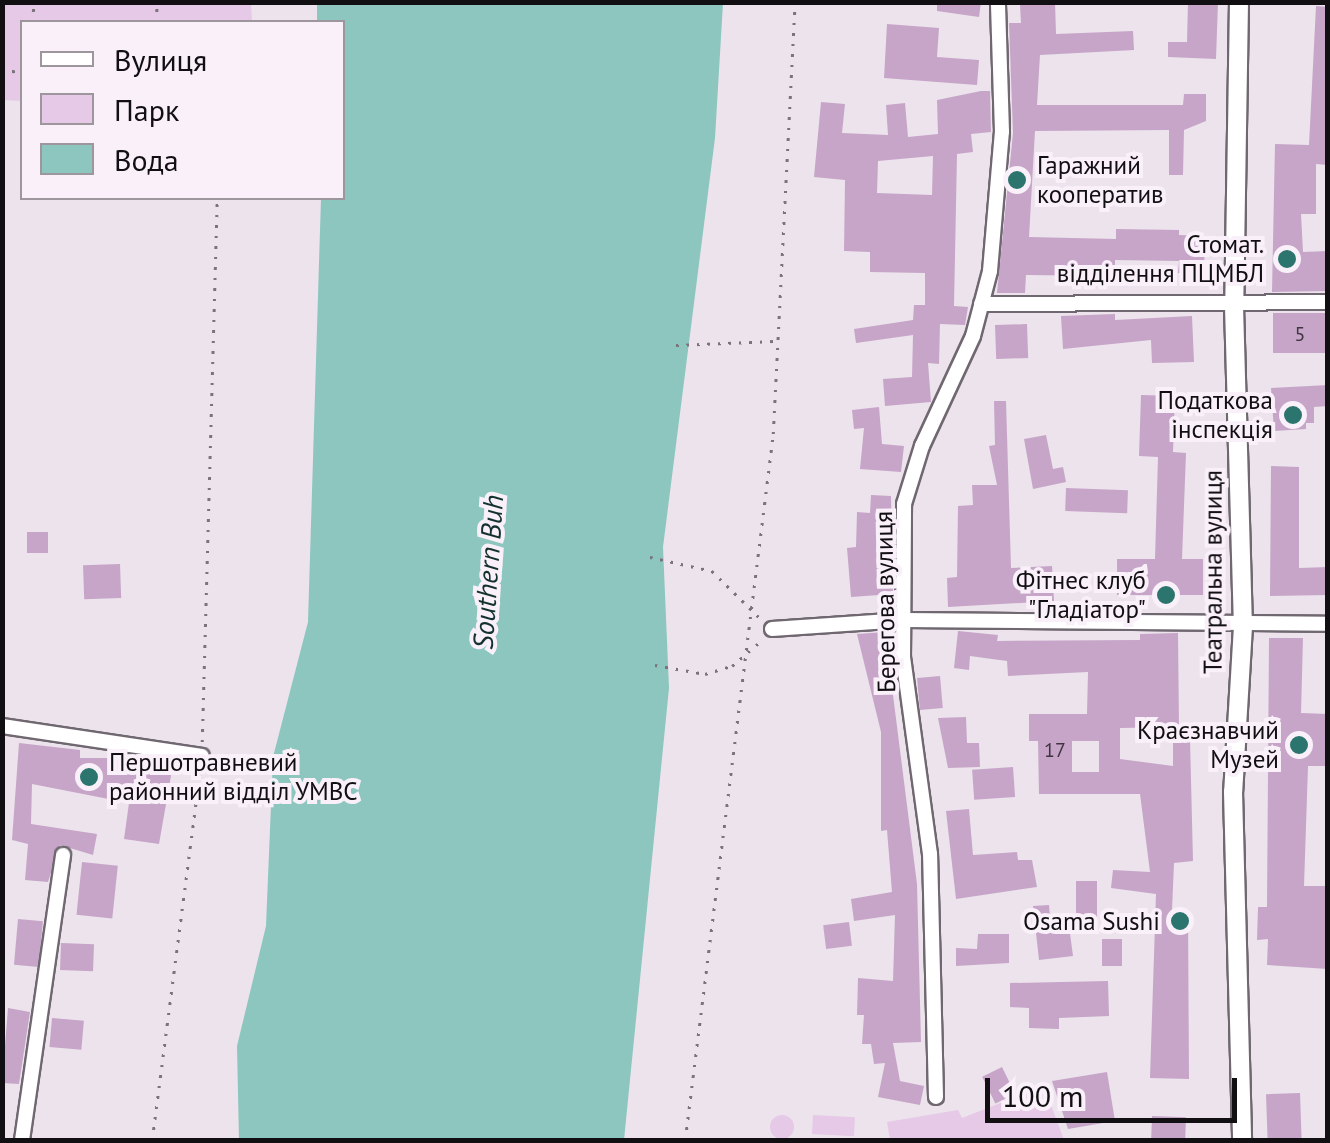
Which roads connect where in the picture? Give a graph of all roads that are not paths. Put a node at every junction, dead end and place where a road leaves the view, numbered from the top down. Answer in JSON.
{"nodes":[{"id":1,"x":998,"y":2,"type":"edge"},
{"id":2,"x":1240,"y":2,"type":"edge"},
{"id":3,"x":1328,"y":302,"type":"edge"},
{"id":4,"x":981,"y":304,"type":"junction"},
{"id":5,"x":1234,"y":306,"type":"junction"},
{"id":6,"x":904,"y":620,"type":"junction"},
{"id":7,"x":1328,"y":624,"type":"edge"},
{"id":8,"x":1243,"y":626,"type":"junction"},
{"id":9,"x":772,"y":629,"type":"road end"},
{"id":10,"x":2,"y":726,"type":"edge"},
{"id":11,"x":202,"y":756,"type":"road end"},
{"id":12,"x":63,"y":855,"type":"dead end"},
{"id":13,"x":936,"y":1097,"type":"dead end"},
{"id":14,"x":22,"y":1140,"type":"edge"},
{"id":15,"x":1242,"y":1140,"type":"edge"}],
"edges":[{"from":1,"to":4,"type":"street","name":"Берегова вулиця"},
{"from":2,"to":5,"type":"street","name":"Театральна вулиця"},
{"from":3,"to":5,"type":"street"},
{"from":4,"to":5,"type":"street"},
{"from":4,"to":6,"type":"street","name":"Берегова вулиця"},
{"from":5,"to":8,"type":"street","name":"Театральна вулиця"},
{"from":6,"to":8,"type":"street"},
{"from":6,"to":9,"type":"street"},
{"from":6,"to":13,"type":"street","name":"Берегова вулиця"},
{"from":7,"to":8,"type":"street"},
{"from":8,"to":15,"type":"street","name":"Театральна вулиця"},
{"from":10,"to":11,"type":"street"},
{"from":12,"to":14,"type":"street"}]}
